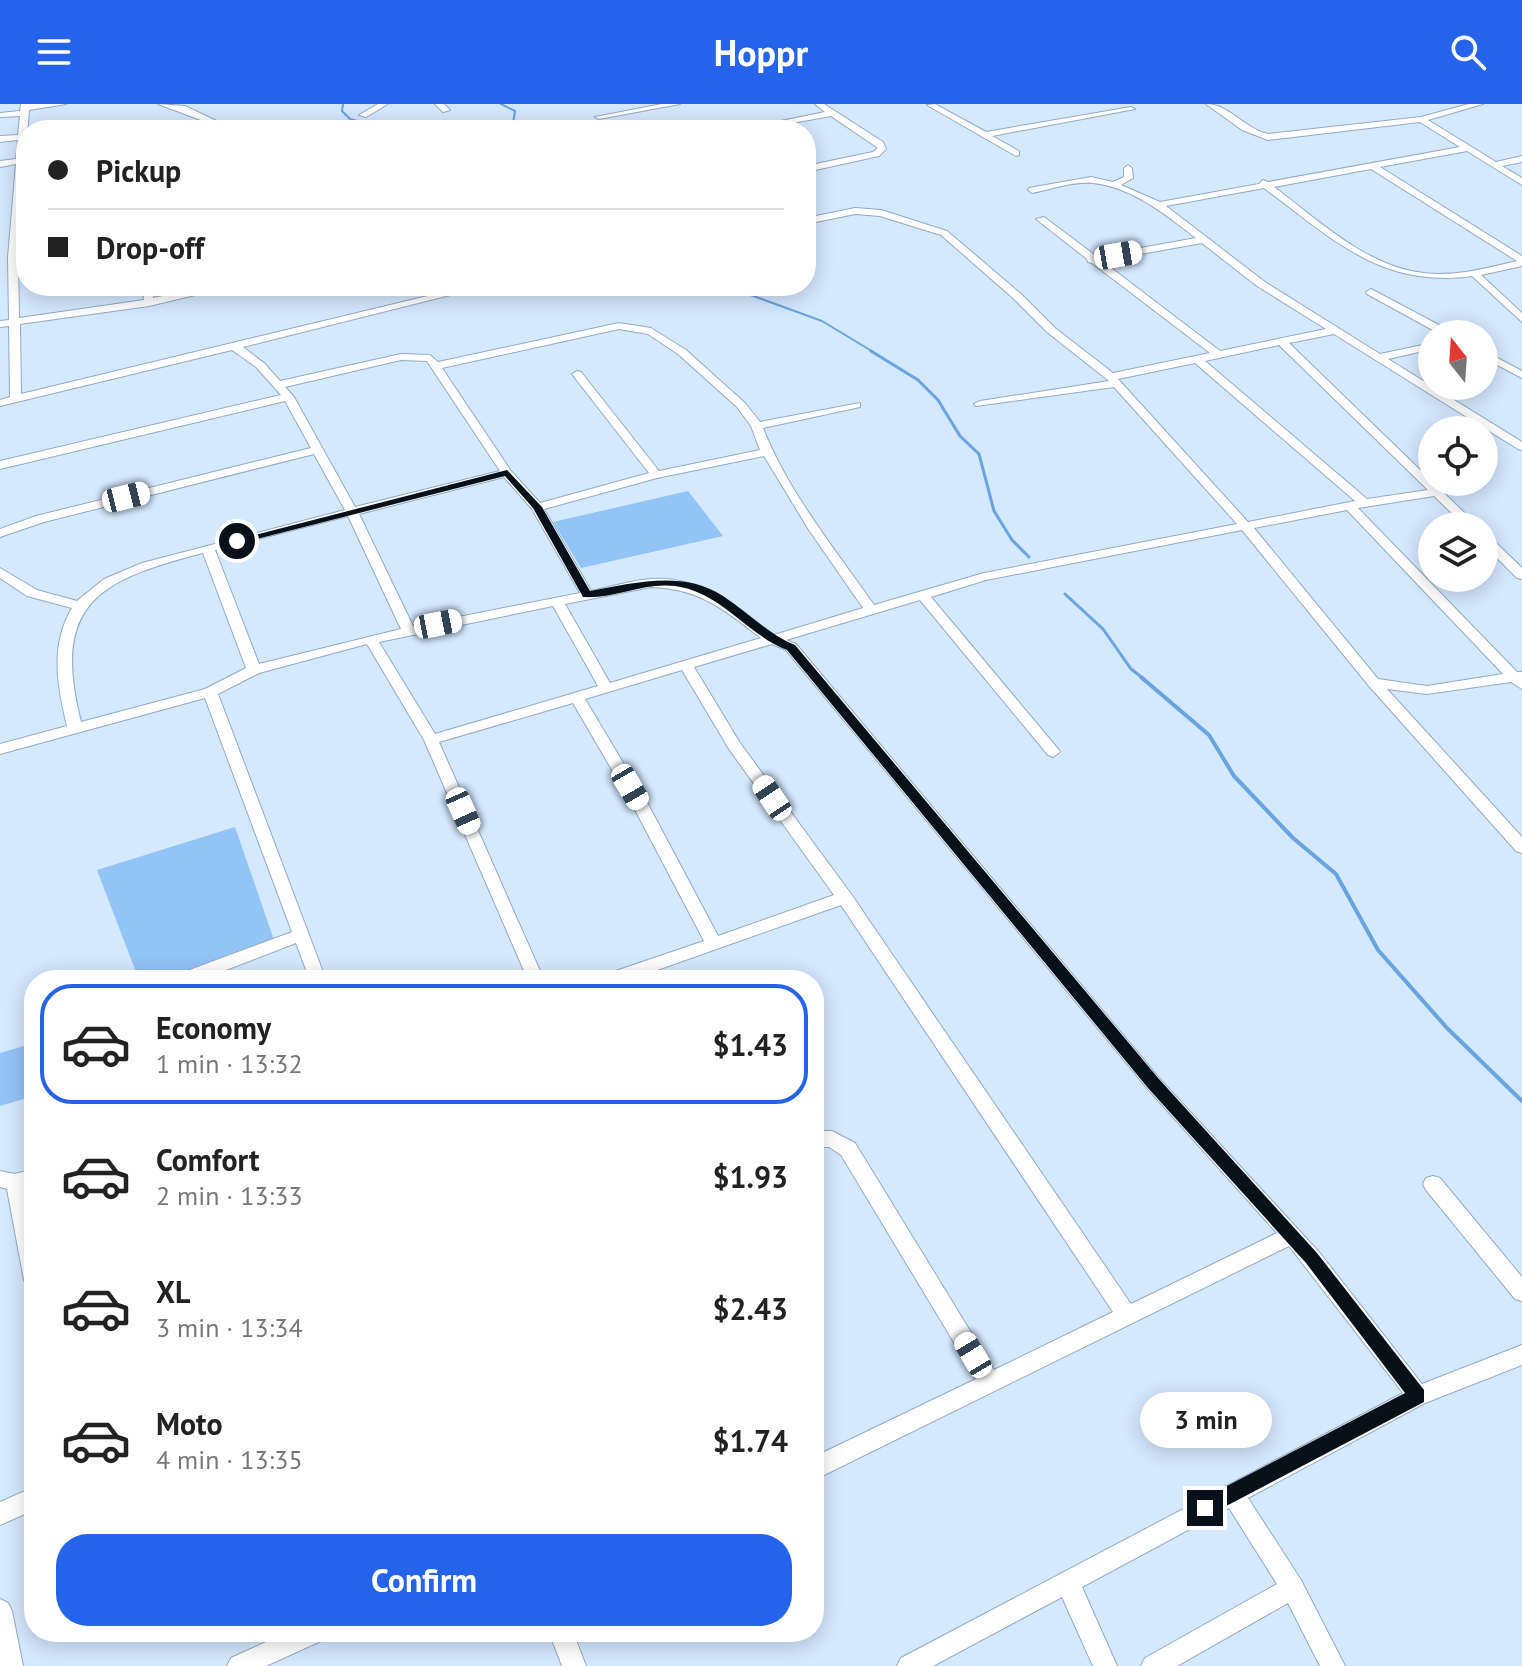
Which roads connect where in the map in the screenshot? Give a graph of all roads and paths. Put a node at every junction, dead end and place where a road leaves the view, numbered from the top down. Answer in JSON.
{"nodes":[{"id":1,"x":62,"y":104,"type":"edge"},
{"id":2,"x":162,"y":104,"type":"edge"},
{"id":3,"x":384,"y":104,"type":"edge"},
{"id":4,"x":676,"y":104,"type":"edge"},
{"id":5,"x":819,"y":104,"type":"edge"},
{"id":6,"x":918,"y":104,"type":"edge"},
{"id":7,"x":934,"y":104,"type":"edge"},
{"id":8,"x":1210,"y":104,"type":"edge"},
{"id":9,"x":1424,"y":104,"type":"edge"},
{"id":10,"x":1479,"y":104,"type":"edge"},
{"id":11,"x":25,"y":108,"type":"edge"},
{"id":12,"x":1131,"y":109,"type":"dead end"},
{"id":13,"x":832,"y":113,"type":"junction"},
{"id":14,"x":1447,"y":113,"type":"junction"},
{"id":15,"x":0,"y":115,"type":"edge"},
{"id":16,"x":363,"y":115,"type":"dead end"},
{"id":17,"x":599,"y":117,"type":"dead end"},
{"id":18,"x":1421,"y":119,"type":"junction"},
{"id":19,"x":211,"y":120,"type":"edge"},
{"id":20,"x":795,"y":120,"type":"edge"},
{"id":21,"x":985,"y":135,"type":"junction"},
{"id":22,"x":1465,"y":149,"type":"junction"},
{"id":23,"x":1016,"y":153,"type":"dead end"},
{"id":24,"x":1522,"y":159,"type":"edge"},
{"id":25,"x":1371,"y":165,"type":"junction"},
{"id":26,"x":1494,"y":165,"type":"junction"},
{"id":27,"x":816,"y":167,"type":"edge"},
{"id":28,"x":1128,"y":168,"type":"dead end"},
{"id":29,"x":1522,"y":182,"type":"edge"},
{"id":30,"x":1263,"y":183,"type":"junction"},
{"id":31,"x":1114,"y":185,"type":"junction"},
{"id":32,"x":1032,"y":190,"type":"dead end"},
{"id":33,"x":1159,"y":205,"type":"junction"},
{"id":34,"x":816,"y":219,"type":"edge"},
{"id":35,"x":1041,"y":219,"type":"dead end"},
{"id":36,"x":16,"y":232,"type":"edge"},
{"id":37,"x":1202,"y":240,"type":"junction"},
{"id":38,"x":13,"y":257,"type":"junction"},
{"id":39,"x":0,"y":259,"type":"edge"},
{"id":40,"x":1091,"y":260,"type":"junction"},
{"id":41,"x":1522,"y":261,"type":"edge"},
{"id":42,"x":1474,"y":273,"type":"junction"},
{"id":43,"x":1371,"y":292,"type":"dead end"},
{"id":44,"x":148,"y":296,"type":"edge"},
{"id":45,"x":182,"y":296,"type":"edge"},
{"id":46,"x":416,"y":296,"type":"edge"},
{"id":47,"x":149,"y":303,"type":"junction"},
{"id":48,"x":1522,"y":319,"type":"edge"},
{"id":49,"x":1422,"y":320,"type":"edge"},
{"id":50,"x":13,"y":323,"type":"junction"},
{"id":51,"x":0,"y":324,"type":"edge"},
{"id":52,"x":1338,"y":330,"type":"junction"},
{"id":53,"x":1283,"y":343,"type":"junction"},
{"id":54,"x":233,"y":345,"type":"junction"},
{"id":55,"x":1418,"y":349,"type":"edge"},
{"id":56,"x":1220,"y":356,"type":"junction"},
{"id":57,"x":1381,"y":357,"type":"junction"},
{"id":58,"x":1199,"y":361,"type":"junction"},
{"id":59,"x":1498,"y":362,"type":"edge"},
{"id":60,"x":436,"y":366,"type":"junction"},
{"id":61,"x":577,"y":374,"type":"dead end"},
{"id":62,"x":1522,"y":375,"type":"edge"},
{"id":63,"x":1113,"y":380,"type":"junction"},
{"id":64,"x":279,"y":385,"type":"junction"},
{"id":65,"x":288,"y":397,"type":"junction"},
{"id":66,"x":16,"y":398,"type":"junction"},
{"id":67,"x":0,"y":403,"type":"edge"},
{"id":68,"x":980,"y":404,"type":"dead end"},
{"id":69,"x":856,"y":405,"type":"dead end"},
{"id":70,"x":757,"y":426,"type":"junction"},
{"id":71,"x":1522,"y":447,"type":"edge"},
{"id":72,"x":317,"y":450,"type":"junction"},
{"id":73,"x":767,"y":452,"type":"junction"},
{"id":74,"x":0,"y":465,"type":"edge"},
{"id":75,"x":507,"y":473,"type":"junction"},
{"id":76,"x":1418,"y":473,"type":"edge"},
{"id":77,"x":656,"y":475,"type":"junction"},
{"id":78,"x":1418,"y":495,"type":"edge"},
{"id":79,"x":1442,"y":496,"type":"edge"},
{"id":80,"x":1357,"y":504,"type":"junction"},
{"id":81,"x":537,"y":507,"type":"junction"},
{"id":82,"x":352,"y":512,"type":"junction"},
{"id":83,"x":1458,"y":512,"type":"edge"},
{"id":84,"x":1246,"y":527,"type":"junction"},
{"id":85,"x":0,"y":533,"type":"edge"},
{"id":86,"x":208,"y":549,"type":"junction"},
{"id":87,"x":1498,"y":552,"type":"edge"},
{"id":88,"x":0,"y":572,"type":"edge"},
{"id":89,"x":1521,"y":574,"type":"edge"},
{"id":90,"x":587,"y":595,"type":"junction"},
{"id":91,"x":924,"y":596,"type":"junction"},
{"id":92,"x":557,"y":601,"type":"junction"},
{"id":93,"x":81,"y":606,"type":"junction"},
{"id":94,"x":872,"y":611,"type":"junction"},
{"id":95,"x":408,"y":629,"type":"junction"},
{"id":96,"x":371,"y":639,"type":"junction"},
{"id":97,"x":772,"y":640,"type":"junction"},
{"id":98,"x":686,"y":665,"type":"junction"},
{"id":99,"x":254,"y":670,"type":"junction"},
{"id":100,"x":1519,"y":679,"type":"edge"},
{"id":101,"x":1374,"y":683,"type":"junction"},
{"id":102,"x":605,"y":687,"type":"junction"},
{"id":103,"x":210,"y":692,"type":"junction"},
{"id":104,"x":576,"y":696,"type":"junction"},
{"id":105,"x":75,"y":729,"type":"junction"},
{"id":106,"x":431,"y":740,"type":"junction"},
{"id":107,"x":0,"y":749,"type":"edge"},
{"id":108,"x":1053,"y":752,"type":"dead end"},
{"id":109,"x":1522,"y":847,"type":"edge"},
{"id":110,"x":845,"y":898,"type":"junction"},
{"id":111,"x":300,"y":935,"type":"junction"},
{"id":112,"x":713,"y":942,"type":"junction"},
{"id":113,"x":208,"y":970,"type":"edge"},
{"id":114,"x":314,"y":970,"type":"edge"},
{"id":115,"x":532,"y":970,"type":"edge"},
{"id":116,"x":637,"y":970,"type":"edge"},
{"id":117,"x":824,"y":1139,"type":"edge"},
{"id":118,"x":16,"y":1179,"type":"edge"},
{"id":119,"x":1433,"y":1184,"type":"dead end"},
{"id":120,"x":24,"y":1224,"type":"edge"},
{"id":121,"x":1290,"y":1236,"type":"junction"},
{"id":122,"x":1522,"y":1292,"type":"edge"},
{"id":123,"x":1128,"y":1317,"type":"junction"},
{"id":124,"x":1522,"y":1356,"type":"edge"},
{"id":125,"x":989,"y":1381,"type":"junction"},
{"id":126,"x":1418,"y":1396,"type":"junction"},
{"id":127,"x":824,"y":1464,"type":"edge"},
{"id":128,"x":1232,"y":1493,"type":"junction"},
{"id":129,"x":24,"y":1503,"type":"edge"},
{"id":130,"x":0,"y":1514,"type":"edge"},
{"id":131,"x":1067,"y":1581,"type":"junction"},
{"id":132,"x":1293,"y":1588,"type":"junction"},
{"id":133,"x":0,"y":1611,"type":"edge"},
{"id":134,"x":293,"y":1642,"type":"edge"},
{"id":135,"x":565,"y":1642,"type":"edge"},
{"id":136,"x":11,"y":1666,"type":"edge"},
{"id":137,"x":239,"y":1666,"type":"edge"},
{"id":138,"x":574,"y":1666,"type":"edge"},
{"id":139,"x":909,"y":1666,"type":"edge"},
{"id":140,"x":1105,"y":1666,"type":"edge"},
{"id":141,"x":1153,"y":1666,"type":"edge"},
{"id":142,"x":1333,"y":1666,"type":"edge"}],
"edges":[{"from":1,"to":11,"type":"street"},
{"from":2,"to":19,"type":"street"},
{"from":3,"to":16,"type":"street"},
{"from":4,"to":17,"type":"street"},
{"from":5,"to":13,"type":"street"},
{"from":6,"to":7,"type":"street"},
{"from":7,"to":21,"type":"street"},
{"from":8,"to":18,"type":"street"},
{"from":9,"to":14,"type":"street"},
{"from":10,"to":14,"type":"street"},
{"from":11,"to":15,"type":"street"},
{"from":12,"to":21,"type":"street"},
{"from":13,"to":20,"type":"street"},
{"from":13,"to":27,"type":"street"},
{"from":14,"to":18,"type":"street"},
{"from":18,"to":22,"type":"street"},
{"from":21,"to":23,"type":"street"},
{"from":22,"to":25,"type":"street"},
{"from":22,"to":26,"type":"street"},
{"from":24,"to":26,"type":"street"},
{"from":25,"to":30,"type":"street"},
{"from":25,"to":41,"type":"street"},
{"from":26,"to":29,"type":"street"},
{"from":28,"to":31,"type":"street"},
{"from":30,"to":33,"type":"street"},
{"from":30,"to":42,"type":"street"},
{"from":31,"to":32,"type":"street"},
{"from":31,"to":33,"type":"street"},
{"from":33,"to":37,"type":"street"},
{"from":34,"to":63,"type":"street"},
{"from":35,"to":40,"type":"street"},
{"from":36,"to":38,"type":"street"},
{"from":37,"to":40,"type":"street"},
{"from":37,"to":52,"type":"street"},
{"from":38,"to":39,"type":"street"},
{"from":38,"to":50,"type":"street"},
{"from":40,"to":56,"type":"street"},
{"from":41,"to":42,"type":"street"},
{"from":42,"to":48,"type":"street"},
{"from":43,"to":49,"type":"street"},
{"from":44,"to":47,"type":"street"},
{"from":45,"to":47,"type":"street"},
{"from":46,"to":54,"type":"street"},
{"from":47,"to":50,"type":"street"},
{"from":50,"to":51,"type":"street"},
{"from":50,"to":66,"type":"street"},
{"from":52,"to":53,"type":"street"},
{"from":52,"to":57,"type":"street"},
{"from":53,"to":56,"type":"street"},
{"from":53,"to":76,"type":"street"},
{"from":54,"to":64,"type":"street"},
{"from":54,"to":66,"type":"street"},
{"from":55,"to":57,"type":"street"},
{"from":56,"to":58,"type":"street"},
{"from":57,"to":71,"type":"street"},
{"from":58,"to":63,"type":"street"},
{"from":58,"to":80,"type":"street"},
{"from":59,"to":62,"type":"street"},
{"from":60,"to":64,"type":"street"},
{"from":60,"to":70,"type":"street"},
{"from":60,"to":75,"type":"street"},
{"from":61,"to":77,"type":"street"},
{"from":63,"to":68,"type":"street"},
{"from":63,"to":84,"type":"street"},
{"from":64,"to":65,"type":"street"},
{"from":65,"to":72,"type":"street"},
{"from":65,"to":74,"type":"street"},
{"from":66,"to":67,"type":"street"},
{"from":69,"to":70,"type":"street"},
{"from":70,"to":73,"type":"street"},
{"from":72,"to":82,"type":"street"},
{"from":72,"to":85,"type":"street"},
{"from":73,"to":77,"type":"street"},
{"from":73,"to":94,"type":"street"},
{"from":75,"to":81,"type":"street"},
{"from":75,"to":82,"type":"street"},
{"from":77,"to":81,"type":"street"},
{"from":78,"to":80,"type":"street"},
{"from":79,"to":83,"type":"street"},
{"from":80,"to":84,"type":"street"},
{"from":80,"to":100,"type":"street"},
{"from":81,"to":90,"type":"street"},
{"from":82,"to":86,"type":"street"},
{"from":82,"to":95,"type":"street"},
{"from":84,"to":91,"type":"street"},
{"from":84,"to":101,"type":"street"},
{"from":86,"to":93,"type":"street"},
{"from":86,"to":99,"type":"street"},
{"from":87,"to":89,"type":"street"},
{"from":88,"to":93,"type":"street"},
{"from":90,"to":92,"type":"street"},
{"from":90,"to":97,"type":"street"},
{"from":91,"to":94,"type":"street"},
{"from":91,"to":108,"type":"street"},
{"from":92,"to":95,"type":"street"},
{"from":92,"to":102,"type":"street"},
{"from":93,"to":105,"type":"street"},
{"from":94,"to":97,"type":"street"},
{"from":95,"to":96,"type":"street"},
{"from":96,"to":99,"type":"street"},
{"from":96,"to":106,"type":"street"},
{"from":97,"to":98,"type":"street"},
{"from":97,"to":121,"type":"street"},
{"from":98,"to":102,"type":"street"},
{"from":98,"to":110,"type":"street"},
{"from":99,"to":103,"type":"street"},
{"from":100,"to":101,"type":"street"},
{"from":101,"to":109,"type":"street"},
{"from":102,"to":104,"type":"street"},
{"from":103,"to":105,"type":"street"},
{"from":103,"to":111,"type":"street"},
{"from":104,"to":106,"type":"street"},
{"from":104,"to":112,"type":"street"},
{"from":105,"to":107,"type":"street"},
{"from":106,"to":115,"type":"street"},
{"from":110,"to":112,"type":"street"},
{"from":110,"to":123,"type":"street"},
{"from":111,"to":113,"type":"street"},
{"from":111,"to":114,"type":"street"},
{"from":112,"to":116,"type":"street"},
{"from":117,"to":125,"type":"street"},
{"from":118,"to":120,"type":"street"},
{"from":119,"to":122,"type":"street"},
{"from":121,"to":123,"type":"street"},
{"from":121,"to":126,"type":"street"},
{"from":123,"to":125,"type":"street"},
{"from":124,"to":126,"type":"street"},
{"from":125,"to":127,"type":"street"},
{"from":126,"to":128,"type":"street"},
{"from":128,"to":131,"type":"street"},
{"from":128,"to":132,"type":"street"},
{"from":129,"to":130,"type":"street"},
{"from":131,"to":139,"type":"street"},
{"from":131,"to":140,"type":"street"},
{"from":132,"to":141,"type":"street"},
{"from":132,"to":142,"type":"street"},
{"from":133,"to":136,"type":"street"},
{"from":134,"to":137,"type":"street"},
{"from":135,"to":138,"type":"street"}]}
